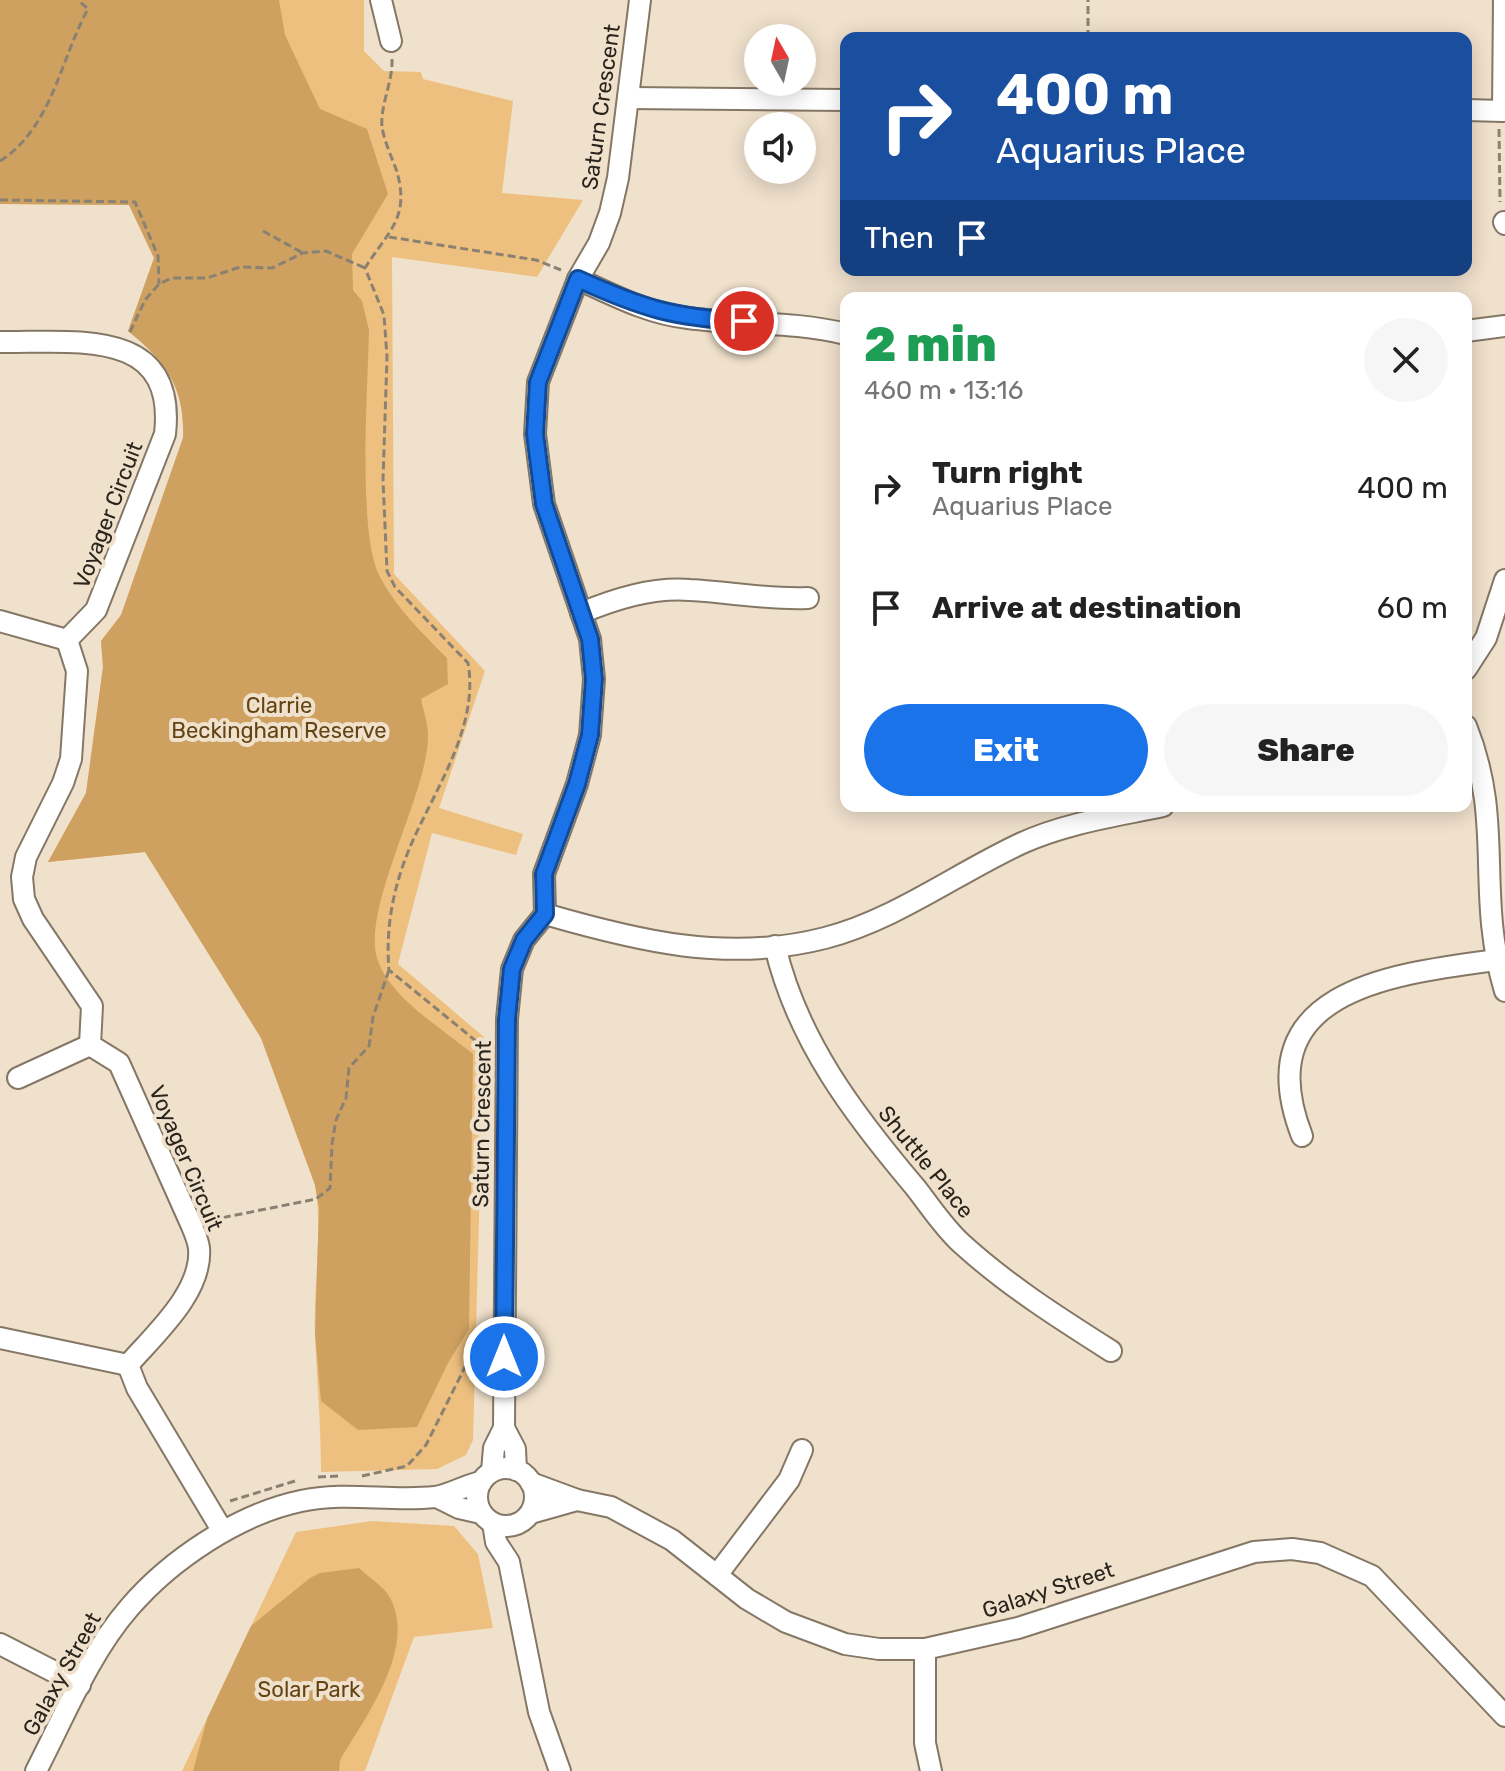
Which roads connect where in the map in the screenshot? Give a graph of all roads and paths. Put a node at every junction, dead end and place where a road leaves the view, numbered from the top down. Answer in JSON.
{"nodes":[{"id":1,"x":78,"y":0,"type":"edge"},
{"id":2,"x":381,"y":0,"type":"edge"},
{"id":3,"x":640,"y":0,"type":"edge"},
{"id":4,"x":1088,"y":0,"type":"edge"},
{"id":5,"x":1504,"y":0,"type":"edge"},
{"id":6,"x":1088,"y":32,"type":"edge"},
{"id":7,"x":391,"y":41,"type":"joint"},
{"id":8,"x":628,"y":98,"type":"junction"},
{"id":9,"x":840,"y":100,"type":"edge"},
{"id":10,"x":1472,"y":110,"type":"edge"},
{"id":11,"x":1504,"y":111,"type":"edge"},
{"id":12,"x":0,"y":161,"type":"edge"},
{"id":13,"x":0,"y":200,"type":"edge"},
{"id":14,"x":1505,"y":223,"type":"edge"},
{"id":15,"x":263,"y":231,"type":"dead end"},
{"id":16,"x":389,"y":237,"type":"junction"},
{"id":17,"x":303,"y":253,"type":"junction"},
{"id":18,"x":365,"y":268,"type":"junction"},
{"id":19,"x":578,"y":279,"type":"junction"},
{"id":20,"x":159,"y":284,"type":"junction"},
{"id":21,"x":1505,"y":326,"type":"edge"},
{"id":22,"x":1472,"y":330,"type":"edge"},
{"id":23,"x":840,"y":333,"type":"edge"},
{"id":24,"x":0,"y":342,"type":"edge"},
{"id":25,"x":122,"y":350,"type":"junction"},
{"id":26,"x":1505,"y":580,"type":"edge"},
{"id":27,"x":808,"y":598,"type":"dead end"},
{"id":28,"x":581,"y":613,"type":"junction"},
{"id":29,"x":0,"y":621,"type":"edge"},
{"id":30,"x":67,"y":640,"type":"junction"},
{"id":31,"x":1472,"y":660,"type":"edge"},
{"id":32,"x":1472,"y":737,"type":"edge"},
{"id":33,"x":1134,"y":812,"type":"edge"},
{"id":34,"x":545,"y":914,"type":"junction"},
{"id":35,"x":775,"y":946,"type":"junction"},
{"id":36,"x":1496,"y":960,"type":"junction"},
{"id":37,"x":389,"y":970,"type":"junction"},
{"id":38,"x":1505,"y":991,"type":"edge"},
{"id":39,"x":90,"y":1045,"type":"junction"},
{"id":40,"x":487,"y":1062,"type":"dead end"},
{"id":41,"x":18,"y":1078,"type":"dead end"},
{"id":42,"x":1302,"y":1136,"type":"dead end"},
{"id":43,"x":485,"y":1150,"type":"dead end"},
{"id":44,"x":485,"y":1211,"type":"dead end"},
{"id":45,"x":191,"y":1224,"type":"junction"},
{"id":46,"x":484,"y":1318,"type":"dead end"},
{"id":47,"x":0,"y":1338,"type":"edge"},
{"id":48,"x":1111,"y":1351,"type":"dead end"},
{"id":49,"x":128,"y":1365,"type":"junction"},
{"id":50,"x":504,"y":1428,"type":"junction"},
{"id":51,"x":802,"y":1450,"type":"dead end"},
{"id":52,"x":486,"y":1476,"type":"junction"},
{"id":53,"x":523,"y":1476,"type":"junction"},
{"id":54,"x":313,"y":1478,"type":"dead end"},
{"id":55,"x":298,"y":1481,"type":"dead end"},
{"id":56,"x":437,"y":1497,"type":"junction"},
{"id":57,"x":577,"y":1500,"type":"junction"},
{"id":58,"x":230,"y":1501,"type":"dead end"},
{"id":59,"x":487,"y":1518,"type":"junction"},
{"id":60,"x":524,"y":1518,"type":"junction"},
{"id":61,"x":222,"y":1530,"type":"junction"},
{"id":62,"x":509,"y":1562,"type":"junction"},
{"id":63,"x":717,"y":1575,"type":"junction"},
{"id":64,"x":0,"y":1644,"type":"edge"},
{"id":65,"x":925,"y":1649,"type":"junction"},
{"id":66,"x":80,"y":1685,"type":"junction"},
{"id":67,"x":1501,"y":1703,"type":"edge"},
{"id":68,"x":36,"y":1771,"type":"edge"},
{"id":69,"x":560,"y":1771,"type":"edge"},
{"id":70,"x":931,"y":1771,"type":"edge"}],
"edges":[{"from":1,"to":12,"type":"path"},
{"from":2,"to":7,"type":"street"},
{"from":3,"to":8,"type":"street","name":"Saturn Crescent"},
{"from":4,"to":6,"type":"path"},
{"from":5,"to":11,"type":"street"},
{"from":7,"to":16,"type":"path"},
{"from":8,"to":9,"type":"street"},
{"from":8,"to":19,"type":"street","name":"Saturn Crescent"},
{"from":10,"to":11,"type":"street"},
{"from":11,"to":14,"type":"path"},
{"from":13,"to":20,"type":"path"},
{"from":15,"to":17,"type":"path"},
{"from":16,"to":18,"type":"path"},
{"from":16,"to":19,"type":"path"},
{"from":17,"to":18,"type":"path"},
{"from":17,"to":20,"type":"path"},
{"from":18,"to":37,"type":"path"},
{"from":19,"to":23,"type":"street"},
{"from":19,"to":28,"type":"street","name":"Saturn Crescent"},
{"from":20,"to":25,"type":"path"},
{"from":21,"to":22,"type":"street"},
{"from":24,"to":25,"type":"street","name":"Voyager Circuit"},
{"from":25,"to":30,"type":"street","name":"Voyager Circuit"},
{"from":26,"to":31,"type":"street"},
{"from":27,"to":28,"type":"street"},
{"from":28,"to":34,"type":"street","name":"Saturn Crescent"},
{"from":29,"to":30,"type":"street"},
{"from":30,"to":39,"type":"street"},
{"from":32,"to":36,"type":"street"},
{"from":33,"to":35,"type":"street"},
{"from":34,"to":35,"type":"street"},
{"from":34,"to":50,"type":"street","name":"Saturn Crescent"},
{"from":35,"to":48,"type":"street","name":"Shuttle Place"},
{"from":36,"to":38,"type":"street"},
{"from":36,"to":42,"type":"street"},
{"from":37,"to":40,"type":"path"},
{"from":37,"to":45,"type":"path"},
{"from":39,"to":41,"type":"street"},
{"from":39,"to":45,"type":"street","name":"Voyager Circuit"},
{"from":43,"to":44,"type":"path"},
{"from":45,"to":49,"type":"street","name":"Voyager Circuit"},
{"from":46,"to":54,"type":"path"},
{"from":47,"to":49,"type":"street"},
{"from":49,"to":61,"type":"street"},
{"from":50,"to":52,"type":"street","name":"Saturn Crescent"},
{"from":50,"to":53,"type":"street","name":"Saturn Crescent"},
{"from":51,"to":63,"type":"street"},
{"from":52,"to":53,"type":"street"},
{"from":52,"to":56,"type":"street","name":"Galaxy Street"},
{"from":52,"to":59,"type":"street"},
{"from":53,"to":57,"type":"street","name":"Galaxy Street"},
{"from":53,"to":60,"type":"street"},
{"from":55,"to":58,"type":"path"},
{"from":56,"to":59,"type":"street","name":"Galaxy Street"},
{"from":56,"to":61,"type":"street","name":"Galaxy Street"},
{"from":57,"to":60,"type":"street","name":"Galaxy Street"},
{"from":57,"to":63,"type":"street","name":"Galaxy Street"},
{"from":59,"to":60,"type":"street"},
{"from":59,"to":62,"type":"street"},
{"from":60,"to":62,"type":"street"},
{"from":61,"to":66,"type":"street","name":"Galaxy Street"},
{"from":62,"to":69,"type":"street"},
{"from":63,"to":65,"type":"street","name":"Galaxy Street"},
{"from":64,"to":66,"type":"street"},
{"from":65,"to":67,"type":"street","name":"Galaxy Street"},
{"from":65,"to":70,"type":"street"},
{"from":66,"to":68,"type":"street","name":"Galaxy Street"}]}
